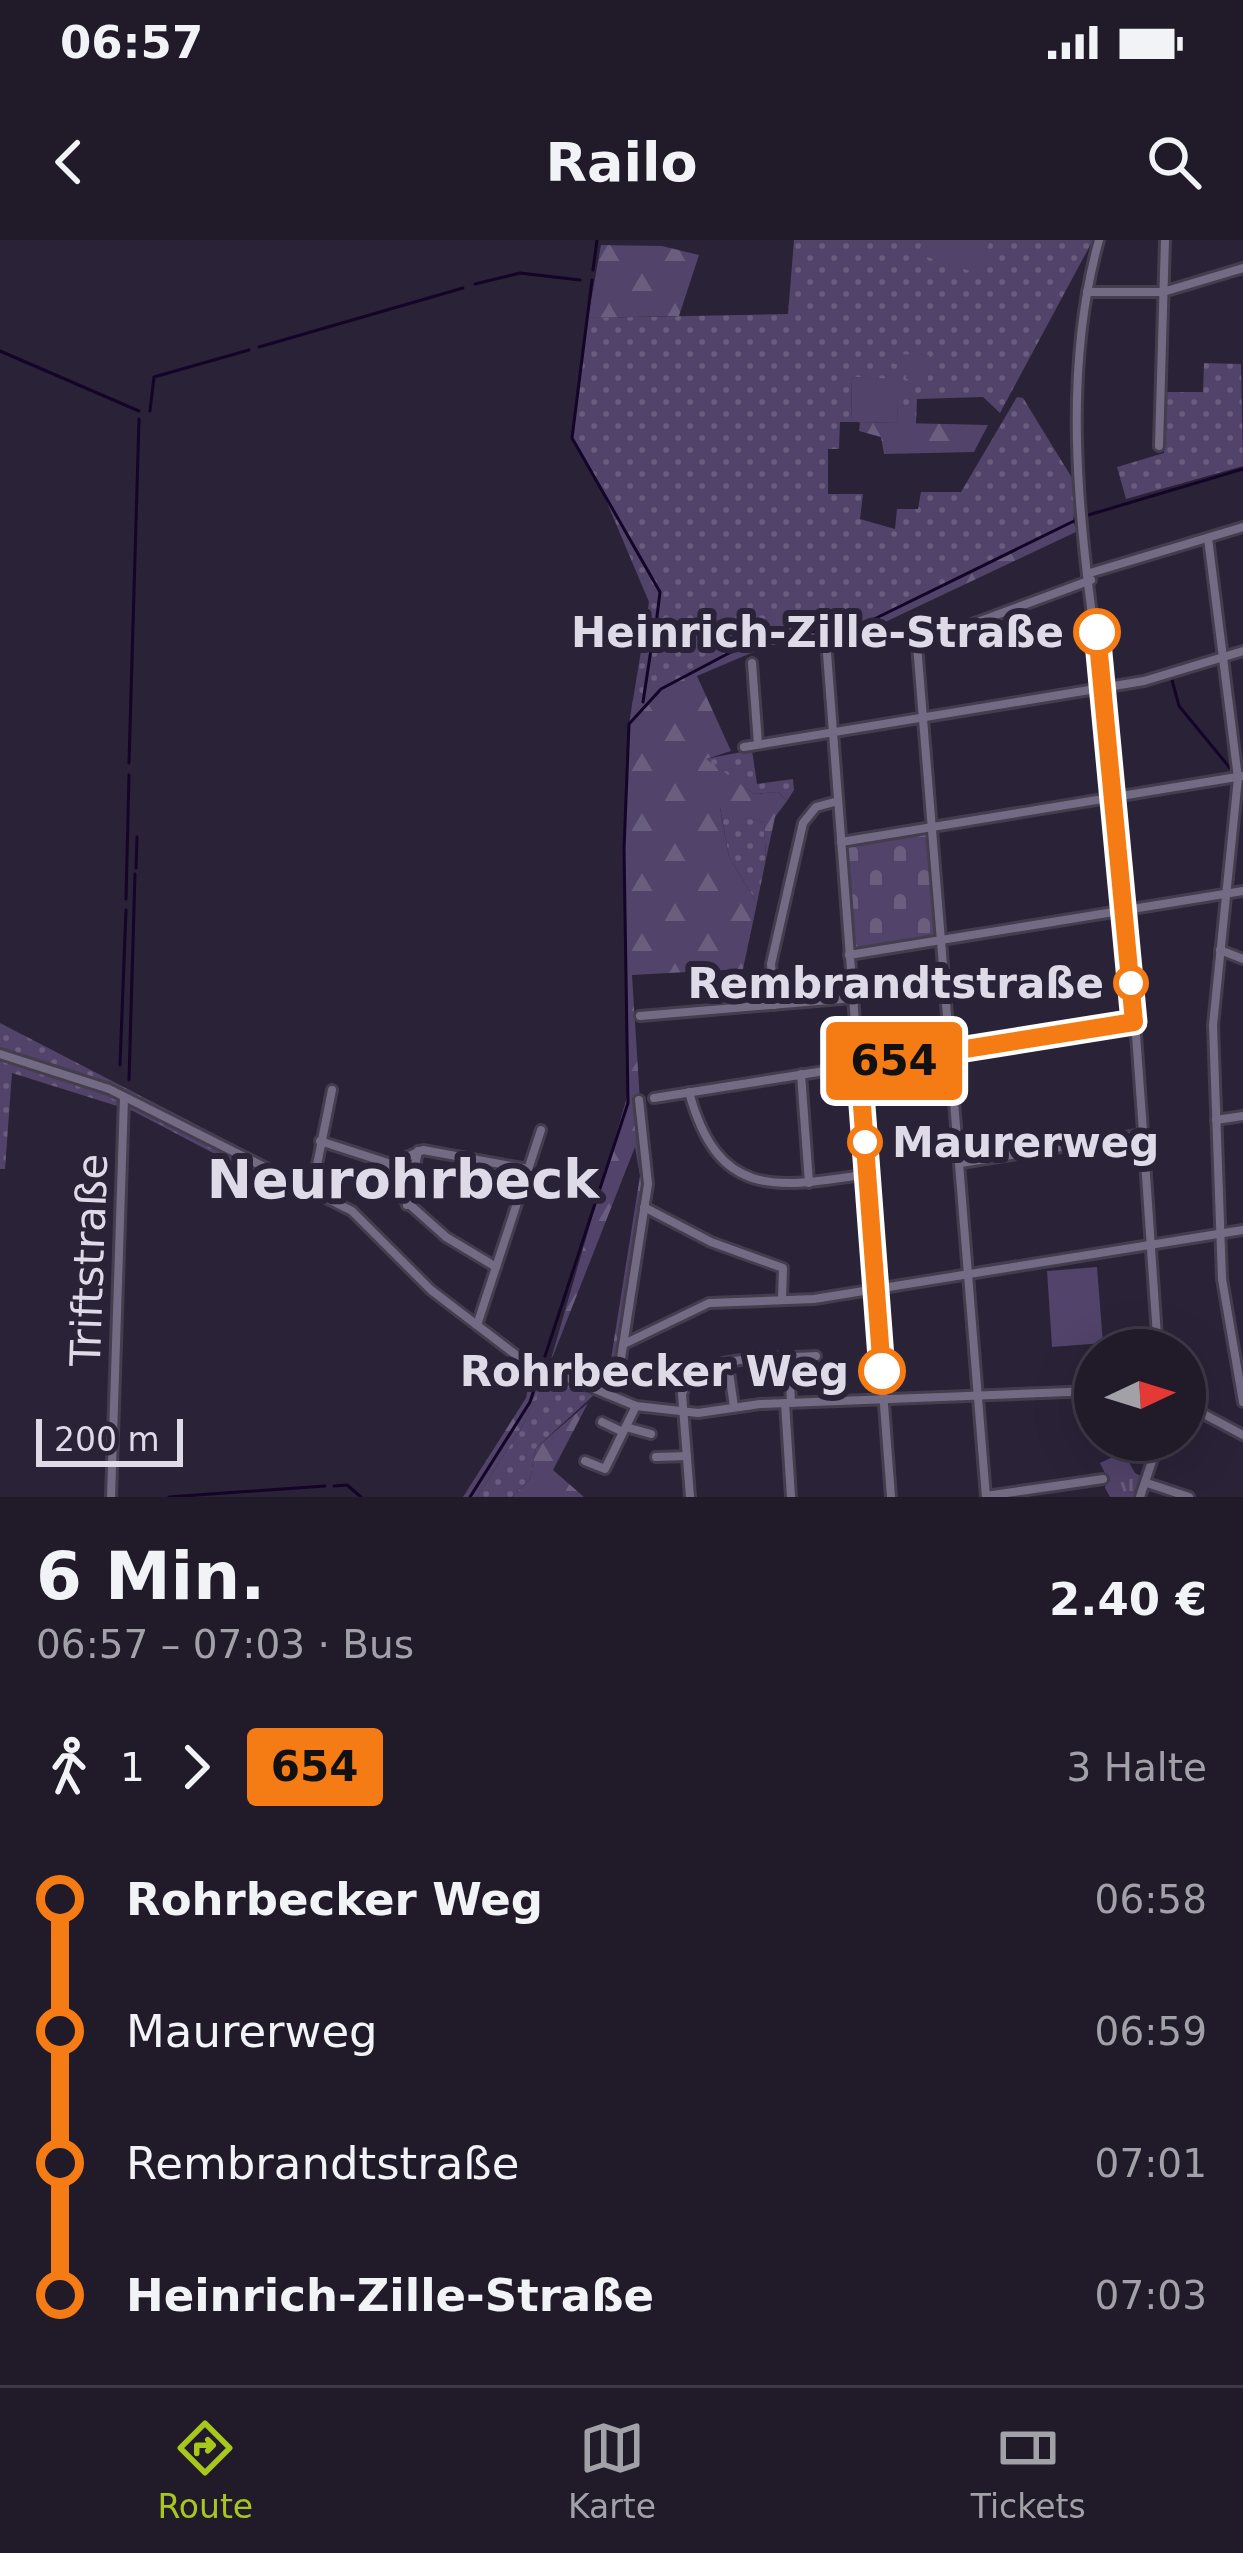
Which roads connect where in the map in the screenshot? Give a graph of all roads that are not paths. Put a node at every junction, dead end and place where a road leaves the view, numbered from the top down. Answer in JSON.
{"nodes":[{"id":1,"x":1099,"y":240,"type":"edge"},
{"id":2,"x":1165,"y":240,"type":"edge"},
{"id":3,"x":1243,"y":268,"type":"edge"},
{"id":4,"x":1087,"y":292,"type":"junction"},
{"id":5,"x":1163,"y":292,"type":"junction"},
{"id":6,"x":1159,"y":446,"type":"dead end"},
{"id":7,"x":1243,"y":527,"type":"edge"},
{"id":8,"x":1208,"y":538,"type":"junction"},
{"id":9,"x":1090,"y":577,"type":"junction"},
{"id":10,"x":915,"y":620,"type":"dead end"},
{"id":11,"x":826,"y":640,"type":"dead end"},
{"id":12,"x":918,"y":644,"type":"junction"},
{"id":13,"x":1243,"y":651,"type":"edge"},
{"id":14,"x":1223,"y":658,"type":"junction"},
{"id":15,"x":752,"y":663,"type":"dead end"},
{"id":16,"x":1103,"y":688,"type":"junction"},
{"id":17,"x":926,"y":717,"type":"junction"},
{"id":18,"x":833,"y":732,"type":"junction"},
{"id":19,"x":758,"y":744,"type":"junction"},
{"id":20,"x":744,"y":747,"type":"dead end"},
{"id":21,"x":1240,"y":777,"type":"edge"},
{"id":22,"x":1115,"y":799,"type":"junction"},
{"id":23,"x":838,"y":801,"type":"junction"},
{"id":24,"x":935,"y":827,"type":"junction"},
{"id":25,"x":841,"y":842,"type":"junction"},
{"id":26,"x":1243,"y":891,"type":"edge"},
{"id":27,"x":1227,"y":893,"type":"junction"},
{"id":28,"x":1125,"y":910,"type":"junction"},
{"id":29,"x":944,"y":940,"type":"junction"},
{"id":30,"x":1220,"y":950,"type":"junction"},
{"id":31,"x":849,"y":955,"type":"junction"},
{"id":32,"x":1243,"y":959,"type":"edge"},
{"id":33,"x":853,"y":998,"type":"junction"},
{"id":34,"x":774,"y":1005,"type":"junction"},
{"id":35,"x":640,"y":1016,"type":"dead end"},
{"id":36,"x":1134,"y":1022,"type":"junction"},
{"id":37,"x":953,"y":1052,"type":"junction"},
{"id":38,"x":0,"y":1054,"type":"edge"},
{"id":39,"x":859,"y":1066,"type":"junction"},
{"id":40,"x":801,"y":1074,"type":"junction"},
{"id":41,"x":332,"y":1090,"type":"dead end"},
{"id":42,"x":689,"y":1092,"type":"junction"},
{"id":43,"x":124,"y":1098,"type":"junction"},
{"id":44,"x":653,"y":1098,"type":"dead end"},
{"id":45,"x":639,"y":1100,"type":"dead end"},
{"id":46,"x":1243,"y":1116,"type":"edge"},
{"id":47,"x":1216,"y":1120,"type":"junction"},
{"id":48,"x":541,"y":1130,"type":"dead end"},
{"id":49,"x":1143,"y":1134,"type":"junction"},
{"id":50,"x":320,"y":1141,"type":"junction"},
{"id":51,"x":418,"y":1151,"type":"junction"},
{"id":52,"x":961,"y":1162,"type":"junction"},
{"id":53,"x":391,"y":1165,"type":"junction"},
{"id":54,"x":528,"y":1169,"type":"junction"},
{"id":55,"x":867,"y":1174,"type":"junction"},
{"id":56,"x":809,"y":1184,"type":"junction"},
{"id":57,"x":312,"y":1190,"type":"junction"},
{"id":58,"x":407,"y":1206,"type":"junction"},
{"id":59,"x":644,"y":1208,"type":"junction"},
{"id":60,"x":1243,"y":1229,"type":"edge"},
{"id":61,"x":1221,"y":1233,"type":"junction"},
{"id":62,"x":1150,"y":1245,"type":"junction"},
{"id":63,"x":496,"y":1267,"type":"junction"},
{"id":64,"x":969,"y":1274,"type":"junction"},
{"id":65,"x":876,"y":1289,"type":"junction"},
{"id":66,"x":782,"y":1299,"type":"junction"},
{"id":67,"x":477,"y":1325,"type":"junction"},
{"id":68,"x":1156,"y":1329,"type":"edge"},
{"id":69,"x":1238,"y":1341,"type":"edge"},
{"id":70,"x":624,"y":1344,"type":"junction"},
{"id":71,"x":816,"y":1356,"type":"dead end"},
{"id":72,"x":789,"y":1358,"type":"junction"},
{"id":73,"x":728,"y":1365,"type":"junction"},
{"id":74,"x":1074,"y":1391,"type":"edge"},
{"id":75,"x":606,"y":1393,"type":"junction"},
{"id":76,"x":979,"y":1394,"type":"junction"},
{"id":77,"x":884,"y":1398,"type":"junction"},
{"id":78,"x":1243,"y":1402,"type":"edge"},
{"id":79,"x":788,"y":1403,"type":"junction"},
{"id":80,"x":636,"y":1406,"type":"junction"},
{"id":81,"x":734,"y":1407,"type":"junction"},
{"id":82,"x":684,"y":1413,"type":"junction"},
{"id":83,"x":1206,"y":1415,"type":"edge"},
{"id":84,"x":602,"y":1422,"type":"dead end"},
{"id":85,"x":624,"y":1430,"type":"junction"},
{"id":86,"x":651,"y":1434,"type":"dead end"},
{"id":87,"x":1243,"y":1435,"type":"edge"},
{"id":88,"x":687,"y":1456,"type":"junction"},
{"id":89,"x":656,"y":1457,"type":"dead end"},
{"id":90,"x":585,"y":1461,"type":"dead end"},
{"id":91,"x":1153,"y":1461,"type":"edge"},
{"id":92,"x":1103,"y":1479,"type":"dead end"},
{"id":93,"x":1147,"y":1483,"type":"junction"},
{"id":94,"x":112,"y":1497,"type":"edge"},
{"id":95,"x":690,"y":1497,"type":"edge"},
{"id":96,"x":791,"y":1497,"type":"edge"},
{"id":97,"x":891,"y":1497,"type":"edge"},
{"id":98,"x":985,"y":1497,"type":"edge"},
{"id":99,"x":1141,"y":1497,"type":"edge"},
{"id":100,"x":1189,"y":1497,"type":"edge"}],
"edges":[{"from":1,"to":4,"type":"street"},
{"from":2,"to":5,"type":"street"},
{"from":3,"to":5,"type":"street"},
{"from":4,"to":5,"type":"street"},
{"from":4,"to":9,"type":"street"},
{"from":5,"to":6,"type":"street"},
{"from":7,"to":8,"type":"street"},
{"from":8,"to":9,"type":"street"},
{"from":8,"to":14,"type":"street"},
{"from":9,"to":12,"type":"street"},
{"from":9,"to":16,"type":"street"},
{"from":10,"to":12,"type":"street"},
{"from":11,"to":18,"type":"street"},
{"from":12,"to":17,"type":"street"},
{"from":13,"to":14,"type":"street"},
{"from":14,"to":16,"type":"street"},
{"from":14,"to":21,"type":"street"},
{"from":15,"to":19,"type":"street"},
{"from":16,"to":17,"type":"street"},
{"from":16,"to":22,"type":"street"},
{"from":17,"to":18,"type":"street"},
{"from":17,"to":24,"type":"street"},
{"from":18,"to":19,"type":"street"},
{"from":18,"to":23,"type":"street"},
{"from":19,"to":20,"type":"street"},
{"from":21,"to":22,"type":"street"},
{"from":21,"to":27,"type":"street"},
{"from":22,"to":24,"type":"street"},
{"from":22,"to":28,"type":"street"},
{"from":23,"to":25,"type":"street"},
{"from":23,"to":34,"type":"street"},
{"from":24,"to":25,"type":"street"},
{"from":24,"to":29,"type":"street"},
{"from":25,"to":31,"type":"street"},
{"from":26,"to":27,"type":"street"},
{"from":27,"to":28,"type":"street"},
{"from":27,"to":30,"type":"street"},
{"from":28,"to":29,"type":"street"},
{"from":28,"to":36,"type":"street"},
{"from":29,"to":31,"type":"street"},
{"from":29,"to":37,"type":"street"},
{"from":30,"to":32,"type":"street"},
{"from":30,"to":47,"type":"street"},
{"from":31,"to":33,"type":"street"},
{"from":33,"to":34,"type":"street"},
{"from":33,"to":39,"type":"street"},
{"from":34,"to":35,"type":"street"},
{"from":36,"to":37,"type":"street"},
{"from":36,"to":49,"type":"street"},
{"from":37,"to":39,"type":"street"},
{"from":37,"to":52,"type":"street"},
{"from":38,"to":43,"type":"street"},
{"from":39,"to":40,"type":"street"},
{"from":39,"to":55,"type":"street"},
{"from":40,"to":42,"type":"street"},
{"from":40,"to":56,"type":"street"},
{"from":41,"to":50,"type":"street"},
{"from":42,"to":44,"type":"street"},
{"from":42,"to":56,"type":"street"},
{"from":43,"to":57,"type":"street"},
{"from":43,"to":94,"type":"street","name":"Triftstraße"},
{"from":45,"to":59,"type":"street"},
{"from":46,"to":47,"type":"street"},
{"from":47,"to":61,"type":"street"},
{"from":48,"to":54,"type":"street"},
{"from":49,"to":52,"type":"street"},
{"from":49,"to":62,"type":"street"},
{"from":50,"to":53,"type":"street"},
{"from":50,"to":57,"type":"street"},
{"from":51,"to":53,"type":"street"},
{"from":51,"to":54,"type":"street"},
{"from":51,"to":58,"type":"street"},
{"from":52,"to":64,"type":"street"},
{"from":53,"to":58,"type":"street"},
{"from":54,"to":63,"type":"street"},
{"from":55,"to":56,"type":"street"},
{"from":55,"to":65,"type":"street"},
{"from":57,"to":67,"type":"street"},
{"from":58,"to":63,"type":"street"},
{"from":59,"to":66,"type":"street"},
{"from":59,"to":70,"type":"street"},
{"from":60,"to":61,"type":"street"},
{"from":61,"to":62,"type":"street"},
{"from":61,"to":69,"type":"street"},
{"from":62,"to":64,"type":"street"},
{"from":62,"to":68,"type":"street"},
{"from":63,"to":67,"type":"street"},
{"from":64,"to":65,"type":"street"},
{"from":64,"to":76,"type":"street"},
{"from":65,"to":66,"type":"street"},
{"from":65,"to":77,"type":"street"},
{"from":66,"to":70,"type":"street"},
{"from":67,"to":75,"type":"street"},
{"from":69,"to":78,"type":"street"},
{"from":70,"to":75,"type":"street"},
{"from":71,"to":72,"type":"street"},
{"from":72,"to":73,"type":"street"},
{"from":72,"to":79,"type":"street"},
{"from":73,"to":81,"type":"street"},
{"from":73,"to":82,"type":"street"},
{"from":74,"to":76,"type":"street"},
{"from":75,"to":80,"type":"street"},
{"from":76,"to":77,"type":"street"},
{"from":76,"to":98,"type":"street"},
{"from":77,"to":79,"type":"street"},
{"from":77,"to":97,"type":"street"},
{"from":79,"to":81,"type":"street"},
{"from":79,"to":96,"type":"street"},
{"from":80,"to":82,"type":"street"},
{"from":80,"to":85,"type":"street"},
{"from":81,"to":82,"type":"street"},
{"from":82,"to":88,"type":"street"},
{"from":83,"to":87,"type":"street"},
{"from":84,"to":85,"type":"street"},
{"from":85,"to":86,"type":"street"},
{"from":85,"to":90,"type":"street"},
{"from":88,"to":89,"type":"street"},
{"from":88,"to":95,"type":"street"},
{"from":91,"to":93,"type":"street"},
{"from":92,"to":98,"type":"street"},
{"from":93,"to":99,"type":"street"},
{"from":93,"to":100,"type":"street"}]}
